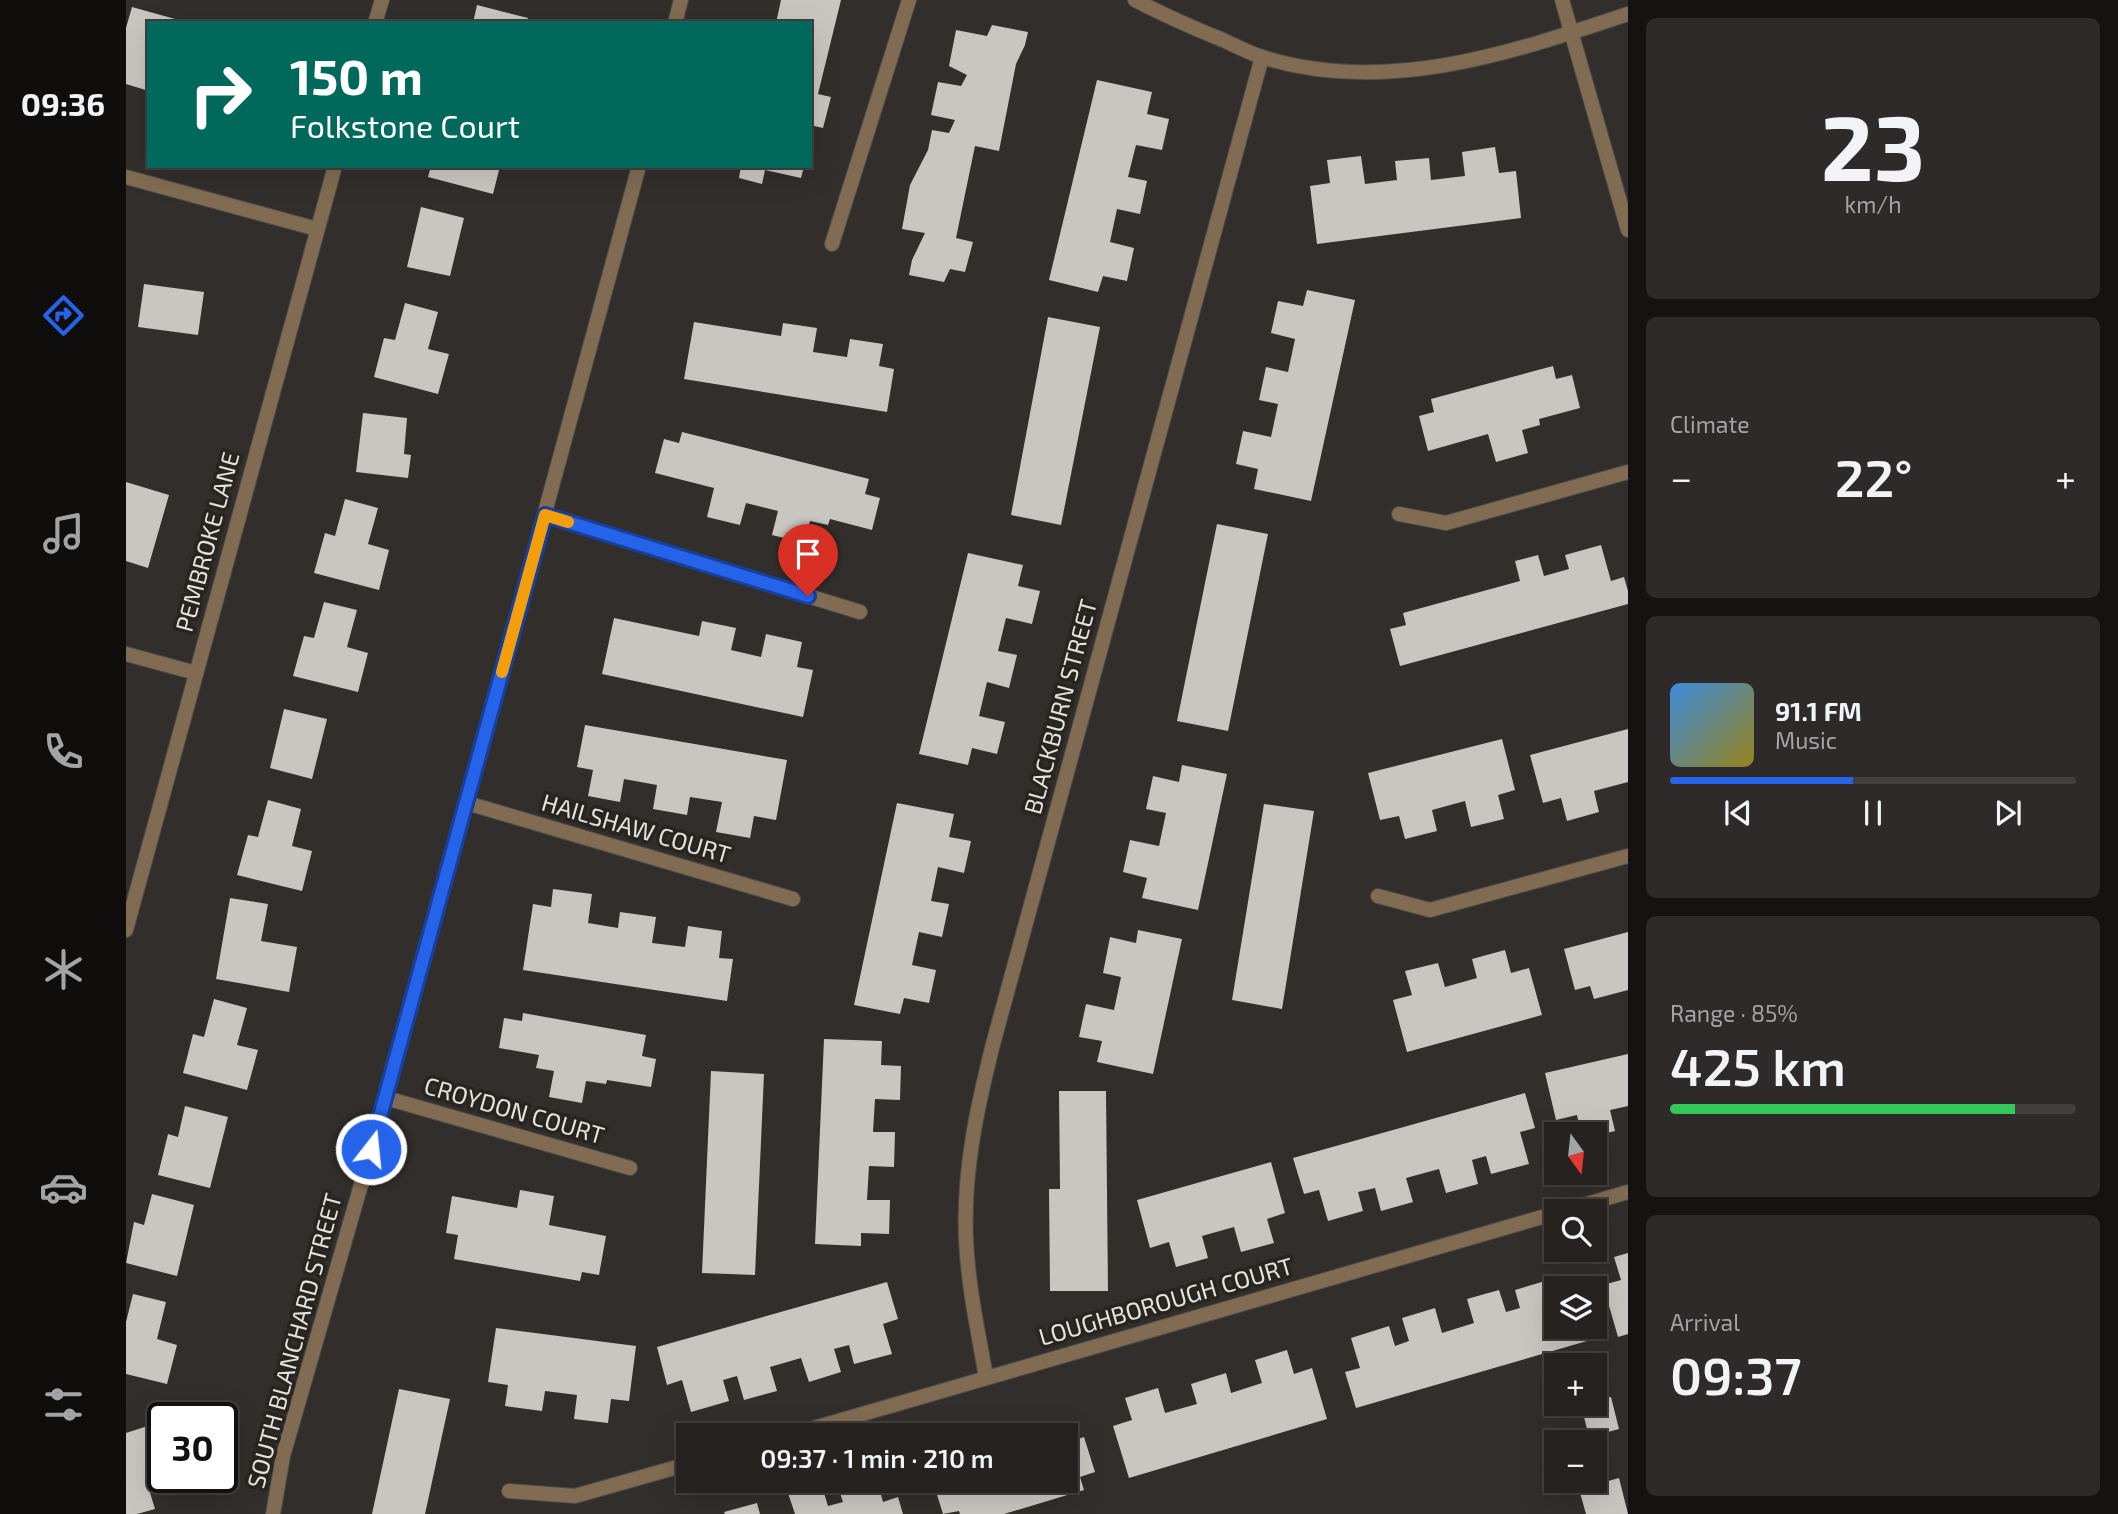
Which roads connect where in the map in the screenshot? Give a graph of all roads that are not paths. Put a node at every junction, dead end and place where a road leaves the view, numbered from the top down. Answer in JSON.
{"nodes":[{"id":1,"x":382,"y":0,"type":"edge"},
{"id":2,"x":681,"y":0,"type":"edge"},
{"id":3,"x":909,"y":0,"type":"edge"},
{"id":4,"x":1135,"y":0,"type":"edge"},
{"id":5,"x":1562,"y":0,"type":"edge"},
{"id":6,"x":1628,"y":14,"type":"edge"},
{"id":7,"x":376,"y":21,"type":"edge"},
{"id":8,"x":676,"y":21,"type":"edge"},
{"id":9,"x":1571,"y":33,"type":"junction"},
{"id":10,"x":1262,"y":57,"type":"junction"},
{"id":11,"x":334,"y":168,"type":"edge"},
{"id":12,"x":638,"y":168,"type":"edge"},
{"id":13,"x":126,"y":177,"type":"edge"},
{"id":14,"x":317,"y":229,"type":"junction"},
{"id":15,"x":1628,"y":230,"type":"edge"},
{"id":16,"x":832,"y":244,"type":"dead end"},
{"id":17,"x":1628,"y":472,"type":"edge"},
{"id":18,"x":1399,"y":514,"type":"dead end"},
{"id":19,"x":545,"y":515,"type":"junction"},
{"id":20,"x":860,"y":612,"type":"dead end"},
{"id":21,"x":126,"y":654,"type":"edge"},
{"id":22,"x":196,"y":673,"type":"junction"},
{"id":23,"x":467,"y":803,"type":"junction"},
{"id":24,"x":1628,"y":856,"type":"edge"},
{"id":25,"x":1378,"y":896,"type":"dead end"},
{"id":26,"x":793,"y":899,"type":"dead end"},
{"id":27,"x":126,"y":930,"type":"edge"},
{"id":28,"x":386,"y":1098,"type":"junction"},
{"id":29,"x":630,"y":1168,"type":"dead end"},
{"id":30,"x":1628,"y":1192,"type":"edge"},
{"id":31,"x":1604,"y":1199,"type":"edge"},
{"id":32,"x":1544,"y":1216,"type":"edge"},
{"id":33,"x":986,"y":1377,"type":"junction"},
{"id":34,"x":831,"y":1423,"type":"edge"},
{"id":35,"x":676,"y":1467,"type":"edge"},
{"id":36,"x":509,"y":1491,"type":"dead end"},
{"id":37,"x":273,"y":1514,"type":"edge"}],
"edges":[{"from":1,"to":7,"type":"street"},
{"from":2,"to":8,"type":"street"},
{"from":3,"to":16,"type":"street"},
{"from":4,"to":10,"type":"street"},
{"from":5,"to":9,"type":"street"},
{"from":6,"to":9,"type":"street"},
{"from":9,"to":10,"type":"street"},
{"from":9,"to":15,"type":"street"},
{"from":10,"to":33,"type":"street","name":"BLACKBURN STREET"},
{"from":11,"to":14,"type":"street","name":"PEMBROKE LANE"},
{"from":12,"to":19,"type":"street","name":"SOUTH BLANCHARD STREET"},
{"from":13,"to":14,"type":"street"},
{"from":14,"to":22,"type":"street","name":"PEMBROKE LANE"},
{"from":17,"to":18,"type":"street"},
{"from":19,"to":20,"type":"street"},
{"from":19,"to":23,"type":"street","name":"SOUTH BLANCHARD STREET"},
{"from":21,"to":22,"type":"street"},
{"from":22,"to":27,"type":"street","name":"PEMBROKE LANE"},
{"from":23,"to":26,"type":"street","name":"HAILSHAW COURT"},
{"from":23,"to":28,"type":"street","name":"SOUTH BLANCHARD STREET"},
{"from":24,"to":25,"type":"street"},
{"from":28,"to":29,"type":"street","name":"CROYDON COURT"},
{"from":28,"to":37,"type":"street","name":"SOUTH BLANCHARD STREET"},
{"from":30,"to":31,"type":"street"},
{"from":32,"to":33,"type":"street","name":"LOUGHBOROUGH COURT"},
{"from":33,"to":34,"type":"street","name":"LOUGHBOROUGH COURT"},
{"from":35,"to":36,"type":"street"}]}
